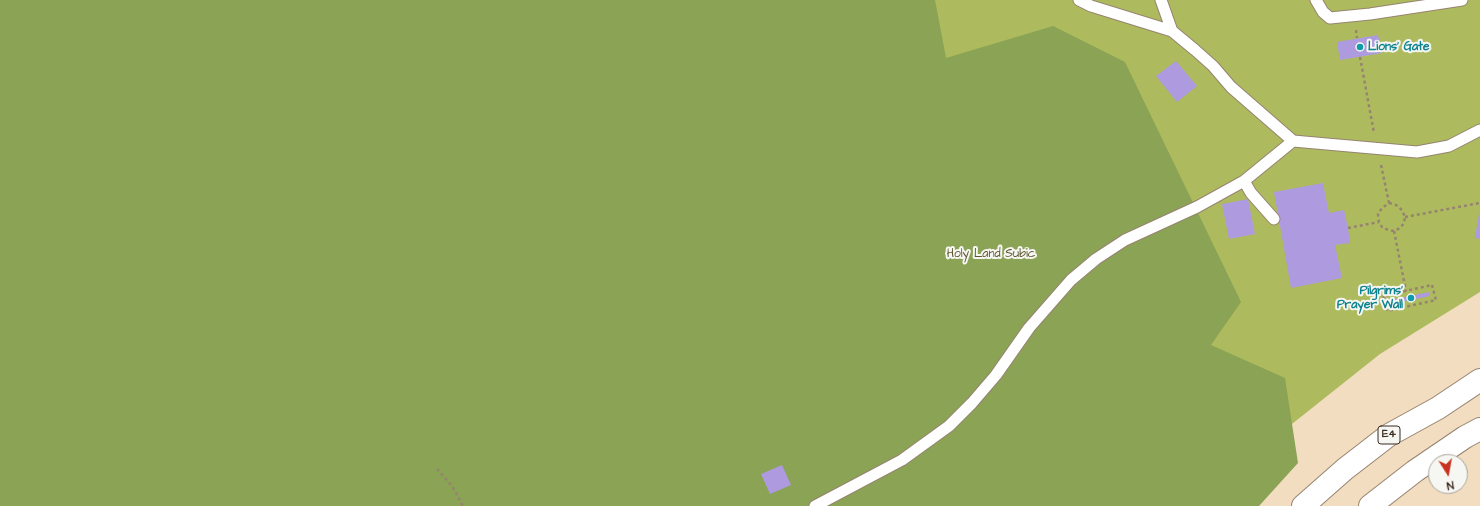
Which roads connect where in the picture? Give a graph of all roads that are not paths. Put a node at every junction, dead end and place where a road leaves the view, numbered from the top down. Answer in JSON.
{"nodes":[{"id":1,"x":1079,"y":0,"type":"edge"},
{"id":2,"x":1161,"y":0,"type":"edge"},
{"id":3,"x":1316,"y":0,"type":"edge"},
{"id":4,"x":1462,"y":0,"type":"edge"},
{"id":5,"x":1172,"y":31,"type":"junction"},
{"id":6,"x":1480,"y":130,"type":"edge"},
{"id":7,"x":1293,"y":141,"type":"junction"},
{"id":8,"x":1244,"y":181,"type":"junction"},
{"id":9,"x":1274,"y":219,"type":"dead end"},
{"id":10,"x":1480,"y":380,"type":"edge"},
{"id":11,"x":1480,"y":429,"type":"edge"},
{"id":12,"x":815,"y":506,"type":"edge"},
{"id":13,"x":1303,"y":506,"type":"edge"},
{"id":14,"x":1370,"y":506,"type":"edge"}],
"edges":[{"from":1,"to":5,"type":"lane"},
{"from":2,"to":5,"type":"lane"},
{"from":3,"to":4,"type":"lane"},
{"from":5,"to":7,"type":"lane"},
{"from":6,"to":7,"type":"lane"},
{"from":7,"to":8,"type":"lane"},
{"from":8,"to":9,"type":"lane"},
{"from":8,"to":12,"type":"lane"},
{"from":10,"to":13,"type":"highway","number":"E4"},
{"from":11,"to":14,"type":"highway"}]}
